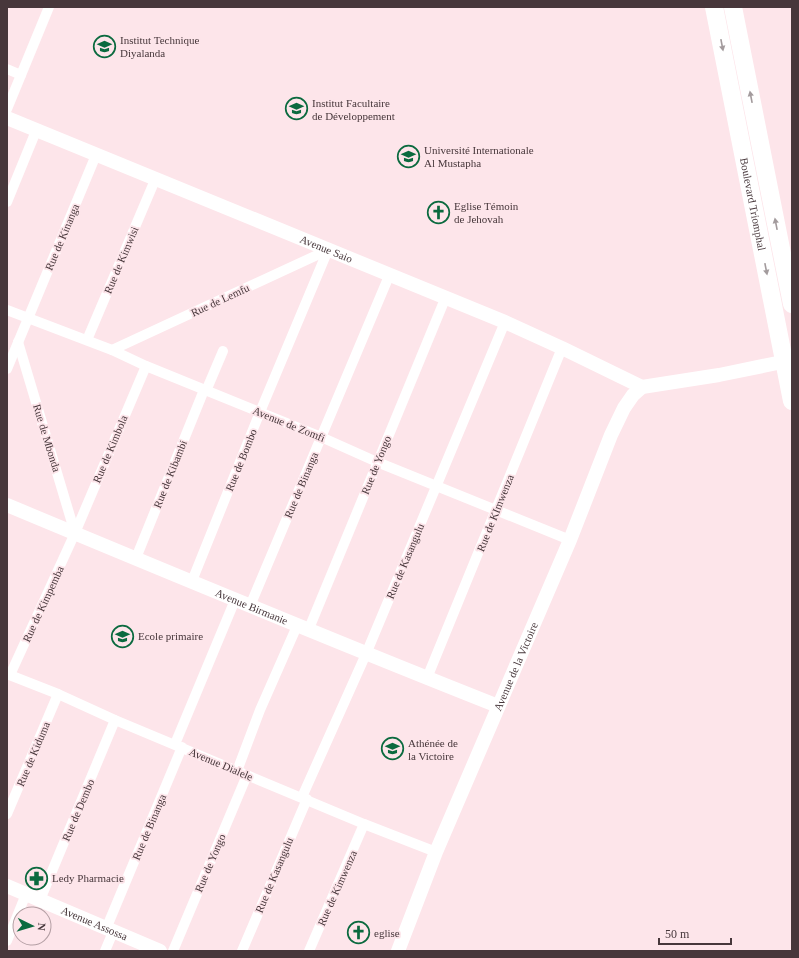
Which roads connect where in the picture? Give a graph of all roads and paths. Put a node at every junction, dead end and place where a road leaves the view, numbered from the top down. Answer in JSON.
{"nodes":[{"id":1,"x":49,"y":7,"type":"edge"},
{"id":2,"x":714,"y":7,"type":"edge"},
{"id":3,"x":733,"y":7,"type":"edge"},
{"id":4,"x":7,"y":69,"type":"edge"},
{"id":5,"x":21,"y":75,"type":"junction"},
{"id":6,"x":7,"y":109,"type":"edge"},
{"id":7,"x":7,"y":118,"type":"edge"},
{"id":8,"x":36,"y":130,"type":"junction"},
{"id":9,"x":96,"y":155,"type":"junction"},
{"id":10,"x":154,"y":180,"type":"junction"},
{"id":11,"x":7,"y":202,"type":"edge"},
{"id":12,"x":328,"y":250,"type":"junction"},
{"id":13,"x":389,"y":276,"type":"junction"},
{"id":14,"x":445,"y":298,"type":"junction"},
{"id":15,"x":792,"y":304,"type":"edge"},
{"id":16,"x":7,"y":310,"type":"edge"},
{"id":17,"x":28,"y":318,"type":"junction"},
{"id":18,"x":505,"y":322,"type":"junction"},
{"id":19,"x":87,"y":340,"type":"junction"},
{"id":20,"x":18,"y":342,"type":"junction"},
{"id":21,"x":562,"y":348,"type":"junction"},
{"id":22,"x":112,"y":350,"type":"junction"},
{"id":23,"x":223,"y":351,"type":"dead end"},
{"id":24,"x":788,"y":361,"type":"edge"},
{"id":25,"x":146,"y":366,"type":"junction"},
{"id":26,"x":7,"y":369,"type":"edge"},
{"id":27,"x":642,"y":387,"type":"junction"},
{"id":28,"x":205,"y":390,"type":"junction"},
{"id":29,"x":792,"y":401,"type":"edge"},
{"id":30,"x":260,"y":412,"type":"junction"},
{"id":31,"x":321,"y":437,"type":"junction"},
{"id":32,"x":377,"y":462,"type":"junction"},
{"id":33,"x":437,"y":486,"type":"junction"},
{"id":34,"x":7,"y":505,"type":"edge"},
{"id":35,"x":496,"y":511,"type":"junction"},
{"id":36,"x":75,"y":533,"type":"junction"},
{"id":37,"x":570,"y":540,"type":"junction"},
{"id":38,"x":136,"y":558,"type":"junction"},
{"id":39,"x":192,"y":581,"type":"junction"},
{"id":40,"x":235,"y":600,"type":"junction"},
{"id":41,"x":250,"y":606,"type":"junction"},
{"id":42,"x":302,"y":628,"type":"junction"},
{"id":43,"x":366,"y":654,"type":"junction"},
{"id":44,"x":8,"y":674,"type":"edge"},
{"id":45,"x":427,"y":678,"type":"junction"},
{"id":46,"x":58,"y":694,"type":"junction"},
{"id":47,"x":498,"y":706,"type":"junction"},
{"id":48,"x":116,"y":720,"type":"junction"},
{"id":49,"x":179,"y":746,"type":"junction"},
{"id":50,"x":237,"y":771,"type":"junction"},
{"id":51,"x":247,"y":775,"type":"junction"},
{"id":52,"x":304,"y":798,"type":"junction"},
{"id":53,"x":7,"y":814,"type":"edge"},
{"id":54,"x":364,"y":824,"type":"junction"},
{"id":55,"x":436,"y":852,"type":"junction"},
{"id":56,"x":7,"y":886,"type":"edge"},
{"id":57,"x":26,"y":894,"type":"junction"},
{"id":58,"x":40,"y":900,"type":"junction"},
{"id":59,"x":109,"y":930,"type":"junction"},
{"id":60,"x":7,"y":941,"type":"edge"},
{"id":61,"x":105,"y":951,"type":"edge"},
{"id":62,"x":160,"y":951,"type":"edge"},
{"id":63,"x":173,"y":951,"type":"edge"},
{"id":64,"x":242,"y":951,"type":"edge"},
{"id":65,"x":309,"y":951,"type":"edge"},
{"id":66,"x":398,"y":951,"type":"edge"}],
"edges":[{"from":1,"to":5,"type":"street"},
{"from":2,"to":24,"type":"highway","name":"Boulevard Triomphal","one_way":true},
{"from":15,"to":3,"type":"highway","name":"Boulevard Triomphal","one_way":true},
{"from":4,"to":5,"type":"street"},
{"from":5,"to":6,"type":"street"},
{"from":7,"to":8,"type":"street","name":"Avenue Saio"},
{"from":8,"to":9,"type":"street","name":"Avenue Saio"},
{"from":8,"to":11,"type":"street"},
{"from":9,"to":10,"type":"street","name":"Avenue Saio"},
{"from":9,"to":17,"type":"street","name":"Rue de Kinanga"},
{"from":10,"to":12,"type":"street","name":"Avenue Saio"},
{"from":10,"to":19,"type":"street","name":"Rue de Kimwisi"},
{"from":12,"to":13,"type":"street","name":"Avenue Saio"},
{"from":12,"to":22,"type":"street","name":"Rue de Lemfu"},
{"from":12,"to":30,"type":"street","name":"Rue de Bombo"},
{"from":13,"to":14,"type":"street","name":"Avenue Saio"},
{"from":13,"to":31,"type":"street","name":"Rue de Binanga"},
{"from":14,"to":18,"type":"street","name":"Avenue Saio"},
{"from":14,"to":32,"type":"street","name":"Rue de Yongo"},
{"from":16,"to":17,"type":"street","name":"Avenue de Zomfi"},
{"from":17,"to":19,"type":"street","name":"Avenue de Zomfi"},
{"from":17,"to":20,"type":"street","name":"Rue de Kinanga"},
{"from":18,"to":21,"type":"street","name":"Avenue Saio"},
{"from":18,"to":33,"type":"street","name":"Rue de Kasangulu"},
{"from":19,"to":22,"type":"street","name":"Avenue de Zomfi"},
{"from":20,"to":26,"type":"street","name":"Rue de Kinanga"},
{"from":20,"to":36,"type":"street","name":"Rue de Mbonda"},
{"from":21,"to":27,"type":"street","name":"Avenue Saio"},
{"from":21,"to":35,"type":"street","name":"Rue de KImwenza"},
{"from":22,"to":25,"type":"street","name":"Avenue de Zomfi"},
{"from":23,"to":28,"type":"street","name":"Rue de Kibambi"},
{"from":24,"to":27,"type":"street"},
{"from":24,"to":29,"type":"highway","name":"Boulevard Triomphal"},
{"from":25,"to":28,"type":"street","name":"Avenue de Zomfi"},
{"from":25,"to":36,"type":"street","name":"Rue de Kimbola"},
{"from":27,"to":37,"type":"street","name":"Avenue de la Victoire"},
{"from":28,"to":30,"type":"street","name":"Avenue de Zomfi"},
{"from":28,"to":38,"type":"street","name":"Rue de Kibambi"},
{"from":30,"to":31,"type":"street","name":"Avenue de Zomfi"},
{"from":30,"to":39,"type":"street","name":"Rue de Bombo"},
{"from":31,"to":32,"type":"street","name":"Avenue de Zomfi"},
{"from":31,"to":41,"type":"street","name":"Rue de Binanga"},
{"from":32,"to":33,"type":"street","name":"Avenue de Zomfi"},
{"from":32,"to":42,"type":"street","name":"Rue de Yongo"},
{"from":33,"to":35,"type":"street","name":"Avenue de Zomfi"},
{"from":33,"to":43,"type":"street","name":"Rue de Kasangulu"},
{"from":34,"to":36,"type":"street","name":"Avenue Birmanie"},
{"from":35,"to":37,"type":"street","name":"Avenue de Zomfi"},
{"from":35,"to":45,"type":"street","name":"Rue de KImwenza"},
{"from":36,"to":38,"type":"street","name":"Avenue Birmanie"},
{"from":36,"to":44,"type":"street","name":"Rue de Kimpemba"},
{"from":37,"to":47,"type":"street","name":"Avenue de la Victoire"},
{"from":38,"to":39,"type":"street","name":"Avenue Birmanie"},
{"from":39,"to":40,"type":"street","name":"Avenue Birmanie"},
{"from":40,"to":41,"type":"street","name":"Avenue Birmanie"},
{"from":40,"to":49,"type":"street","name":"Rue de Binanga"},
{"from":41,"to":42,"type":"street","name":"Avenue Birmanie"},
{"from":42,"to":43,"type":"street","name":"Avenue Birmanie"},
{"from":42,"to":50,"type":"street","name":"Rue de Yongo"},
{"from":43,"to":45,"type":"street","name":"Avenue Birmanie"},
{"from":43,"to":52,"type":"street","name":"Rue de Kasangulu"},
{"from":44,"to":46,"type":"street","name":"Avenue Dialele"},
{"from":45,"to":47,"type":"street","name":"Avenue Birmanie"},
{"from":46,"to":48,"type":"street","name":"Avenue Dialele"},
{"from":46,"to":53,"type":"street","name":"Rue de Kiduma"},
{"from":47,"to":55,"type":"street","name":"Avenue de la Victoire"},
{"from":48,"to":49,"type":"street","name":"Avenue Dialele"},
{"from":48,"to":58,"type":"street","name":"Rue de Dembo"},
{"from":49,"to":50,"type":"street","name":"Avenue Dialele"},
{"from":49,"to":59,"type":"street","name":"Rue de Binanga"},
{"from":50,"to":51,"type":"street","name":"Avenue Dialele"},
{"from":51,"to":52,"type":"street","name":"Avenue Dialele"},
{"from":51,"to":63,"type":"street","name":"Rue de Yongo"},
{"from":52,"to":54,"type":"street","name":"Avenue Dialele"},
{"from":52,"to":64,"type":"street","name":"Rue de Kasangulu"},
{"from":54,"to":55,"type":"street","name":"Avenue Dialele"},
{"from":54,"to":65,"type":"street","name":"Rue de Kimwenza"},
{"from":55,"to":66,"type":"street","name":"Avenue de la Victoire"},
{"from":56,"to":57,"type":"street","name":"Avenue Assossa"},
{"from":57,"to":58,"type":"street","name":"Avenue Assossa"},
{"from":57,"to":60,"type":"street"},
{"from":58,"to":59,"type":"street","name":"Avenue Assossa"},
{"from":59,"to":61,"type":"street","name":"Rue de Binanga"},
{"from":59,"to":62,"type":"street","name":"Avenue Assossa"}]}
